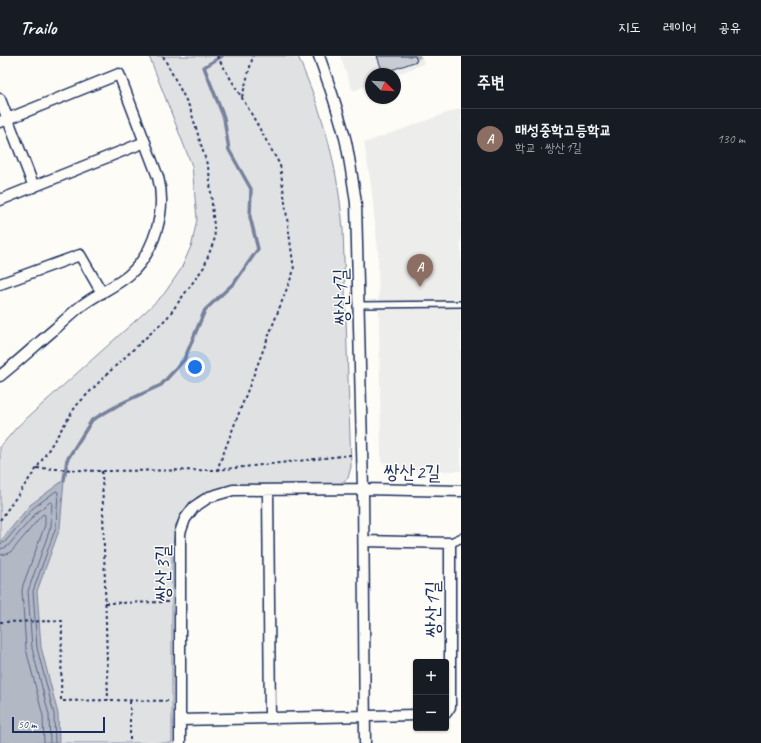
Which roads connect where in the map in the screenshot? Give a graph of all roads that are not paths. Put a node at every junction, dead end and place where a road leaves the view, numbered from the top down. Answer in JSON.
{"nodes":[{"id":1,"x":319,"y":56,"type":"edge"},
{"id":2,"x":0,"y":99,"type":"edge"},
{"id":3,"x":4,"y":120,"type":"edge"},
{"id":4,"x":145,"y":142,"type":"junction"},
{"id":5,"x":34,"y":187,"type":"junction"},
{"id":6,"x":0,"y":200,"type":"edge"},
{"id":7,"x":0,"y":284,"type":"edge"},
{"id":8,"x":102,"y":293,"type":"junction"},
{"id":9,"x":461,"y":304,"type":"edge"},
{"id":10,"x":359,"y":305,"type":"junction"},
{"id":11,"x":0,"y":376,"type":"edge"},
{"id":12,"x":363,"y":489,"type":"junction"},
{"id":13,"x":268,"y":490,"type":"junction"},
{"id":14,"x":461,"y":491,"type":"edge"},
{"id":15,"x":461,"y":538,"type":"edge"},
{"id":16,"x":364,"y":541,"type":"junction"},
{"id":17,"x":450,"y":543,"type":"junction"},
{"id":18,"x":449,"y":708,"type":"edge"},
{"id":19,"x":413,"y":715,"type":"edge"},
{"id":20,"x":364,"y":716,"type":"junction"},
{"id":21,"x":270,"y":718,"type":"junction"},
{"id":22,"x":180,"y":720,"type":"junction"},
{"id":23,"x":180,"y":743,"type":"edge"},
{"id":24,"x":364,"y":743,"type":"edge"}],
"edges":[{"from":1,"to":10,"type":"street","name":"쌍산1길"},
{"from":2,"to":3,"type":"street"},
{"from":3,"to":4,"type":"street"},
{"from":3,"to":5,"type":"street"},
{"from":4,"to":5,"type":"street"},
{"from":4,"to":8,"type":"street"},
{"from":5,"to":6,"type":"street"},
{"from":7,"to":8,"type":"street"},
{"from":8,"to":11,"type":"street"},
{"from":9,"to":10,"type":"lane"},
{"from":10,"to":12,"type":"street","name":"쌍산1길"},
{"from":12,"to":13,"type":"street","name":"쌍산3길"},
{"from":12,"to":14,"type":"street","name":"쌍산2길"},
{"from":12,"to":16,"type":"street","name":"쌍산1길"},
{"from":13,"to":21,"type":"street"},
{"from":13,"to":22,"type":"street","name":"쌍산3길"},
{"from":15,"to":17,"type":"street"},
{"from":16,"to":17,"type":"street"},
{"from":16,"to":20,"type":"street","name":"쌍산1길"},
{"from":17,"to":18,"type":"street","name":"쌍산1길"},
{"from":19,"to":20,"type":"street"},
{"from":20,"to":21,"type":"street"},
{"from":20,"to":24,"type":"street","name":"쌍산1길"},
{"from":21,"to":22,"type":"street"},
{"from":22,"to":23,"type":"street","name":"쌍산3길"}]}
